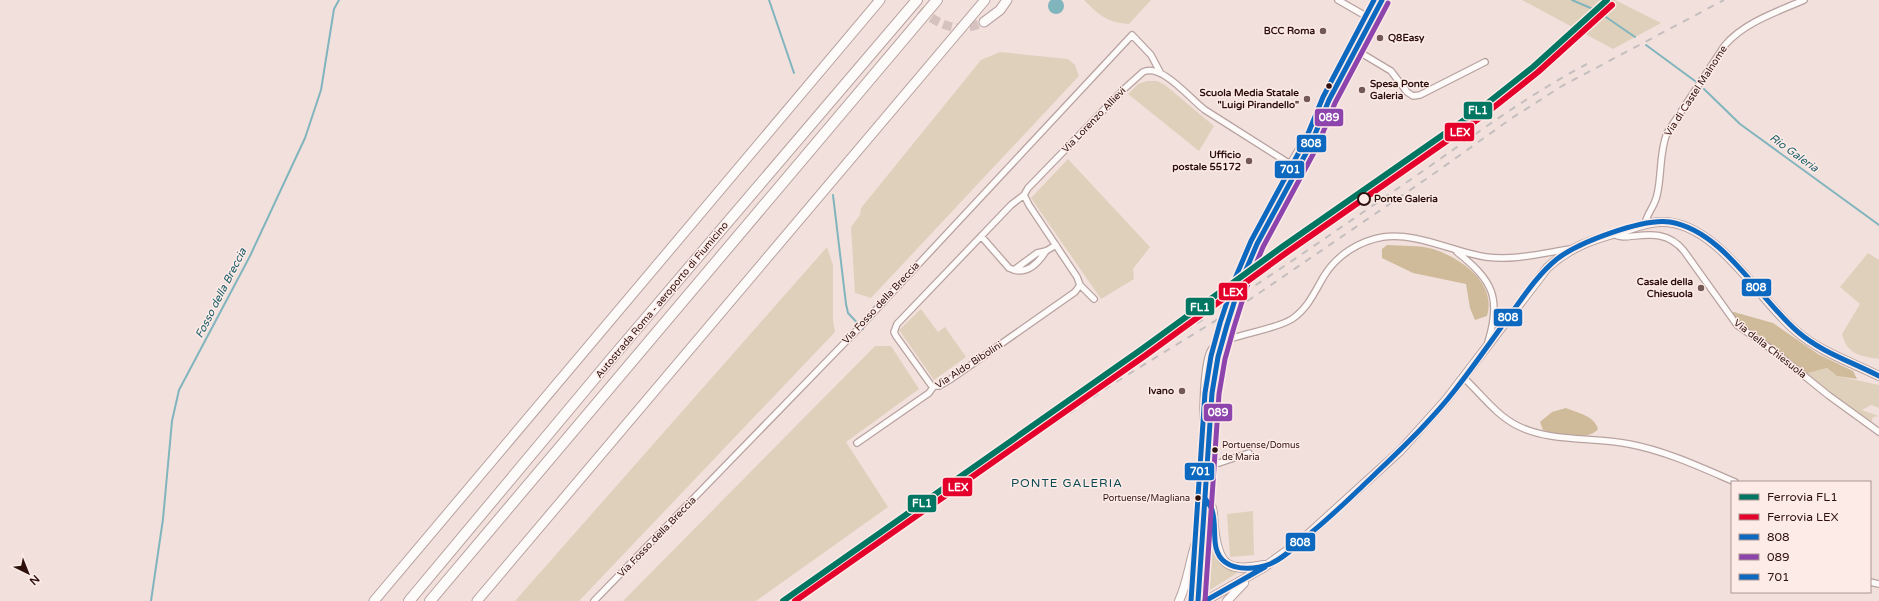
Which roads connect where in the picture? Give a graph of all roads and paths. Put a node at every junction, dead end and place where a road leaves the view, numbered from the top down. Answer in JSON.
{"nodes":[{"id":1,"x":880,"y":0,"type":"edge"},
{"id":2,"x":916,"y":0,"type":"edge"},
{"id":3,"x":937,"y":0,"type":"edge"},
{"id":4,"x":985,"y":0,"type":"edge"},
{"id":5,"x":1007,"y":0,"type":"edge"},
{"id":6,"x":1338,"y":0,"type":"edge"},
{"id":7,"x":1382,"y":0,"type":"edge"},
{"id":8,"x":1804,"y":0,"type":"edge"},
{"id":9,"x":1372,"y":19,"type":"junction"},
{"id":10,"x":984,"y":22,"type":"tunnel mouth"},
{"id":11,"x":1356,"y":50,"type":"junction"},
{"id":12,"x":1485,"y":62,"type":"dead end"},
{"id":13,"x":1160,"y":72,"type":"junction"},
{"id":14,"x":1316,"y":130,"type":"junction"},
{"id":15,"x":1024,"y":195,"type":"junction"},
{"id":16,"x":1645,"y":224,"type":"junction"},
{"id":17,"x":1614,"y":234,"type":"junction"},
{"id":18,"x":981,"y":236,"type":"junction"},
{"id":19,"x":1056,"y":245,"type":"junction"},
{"id":20,"x":1571,"y":249,"type":"junction"},
{"id":21,"x":1455,"y":250,"type":"junction"},
{"id":22,"x":1080,"y":285,"type":"junction"},
{"id":23,"x":1094,"y":299,"type":"dead end"},
{"id":24,"x":1486,"y":350,"type":"junction"},
{"id":25,"x":1879,"y":376,"type":"edge"},
{"id":26,"x":1464,"y":378,"type":"junction"},
{"id":27,"x":934,"y":386,"type":"junction"},
{"id":28,"x":1879,"y":432,"type":"edge"},
{"id":29,"x":856,"y":443,"type":"dead end"},
{"id":30,"x":1249,"y":453,"type":"dead end"},
{"id":31,"x":1207,"y":464,"type":"junction"},
{"id":32,"x":1733,"y":481,"type":"edge"},
{"id":33,"x":1205,"y":498,"type":"junction"},
{"id":34,"x":1203,"y":528,"type":"junction"},
{"id":35,"x":1271,"y":563,"type":"junction"},
{"id":36,"x":1255,"y":573,"type":"junction"},
{"id":37,"x":374,"y":601,"type":"edge"},
{"id":38,"x":409,"y":601,"type":"edge"},
{"id":39,"x":430,"y":601,"type":"edge"},
{"id":40,"x":477,"y":601,"type":"edge"},
{"id":41,"x":594,"y":601,"type":"edge"},
{"id":42,"x":1179,"y":601,"type":"edge"},
{"id":43,"x":1198,"y":601,"type":"edge"},
{"id":44,"x":1205,"y":601,"type":"edge"},
{"id":45,"x":1227,"y":601,"type":"edge"}],
"edges":[{"from":1,"to":37,"type":"highway"},
{"from":2,"to":38,"type":"highway","name":"Autostrada Roma - aeroporto di Fiumicino"},
{"from":3,"to":39,"type":"highway","name":"Autostrada Roma - aeroporto di Fiumicino"},
{"from":4,"to":40,"type":"highway"},
{"from":5,"to":10,"type":"highway"},
{"from":6,"to":9,"type":"street"},
{"from":7,"to":9,"type":"main road"},
{"from":8,"to":16,"type":"street","name":"Via di Castel Malnome"},
{"from":9,"to":11,"type":"main road"},
{"from":11,"to":12,"type":"street"},
{"from":11,"to":14,"type":"main road"},
{"from":13,"to":14,"type":"street"},
{"from":13,"to":15,"type":"street","name":"Via Lorenzo Allievi"},
{"from":13,"to":41,"type":"street","name":"Via Fosso della Breccia"},
{"from":14,"to":31,"type":"main road","bridge":true},
{"from":15,"to":18,"type":"street","name":"Via Lorenzo Allievi"},
{"from":15,"to":19,"type":"street"},
{"from":16,"to":17,"type":"main road"},
{"from":16,"to":25,"type":"main road"},
{"from":17,"to":20,"type":"main road"},
{"from":17,"to":28,"type":"street","name":"Via della Chiesuola"},
{"from":18,"to":19,"type":"street"},
{"from":18,"to":27,"type":"street","name":"Via Lorenzo Allievi"},
{"from":19,"to":22,"type":"street"},
{"from":20,"to":21,"type":"street"},
{"from":20,"to":24,"type":"main road"},
{"from":21,"to":24,"type":"street"},
{"from":21,"to":31,"type":"street"},
{"from":22,"to":23,"type":"street"},
{"from":22,"to":27,"type":"street","name":"Via Aldo Bibolini"},
{"from":24,"to":26,"type":"main road"},
{"from":26,"to":32,"type":"street"},
{"from":26,"to":35,"type":"main road"},
{"from":27,"to":29,"type":"street","name":"Via Aldo Bibolini"},
{"from":30,"to":31,"type":"street"},
{"from":31,"to":33,"type":"main road"},
{"from":33,"to":34,"type":"main road"},
{"from":33,"to":35,"type":"main road"},
{"from":34,"to":42,"type":"main road"},
{"from":34,"to":43,"type":"main road"},
{"from":35,"to":36,"type":"main road"},
{"from":36,"to":44,"type":"main road"},
{"from":36,"to":45,"type":"main road"}]}
